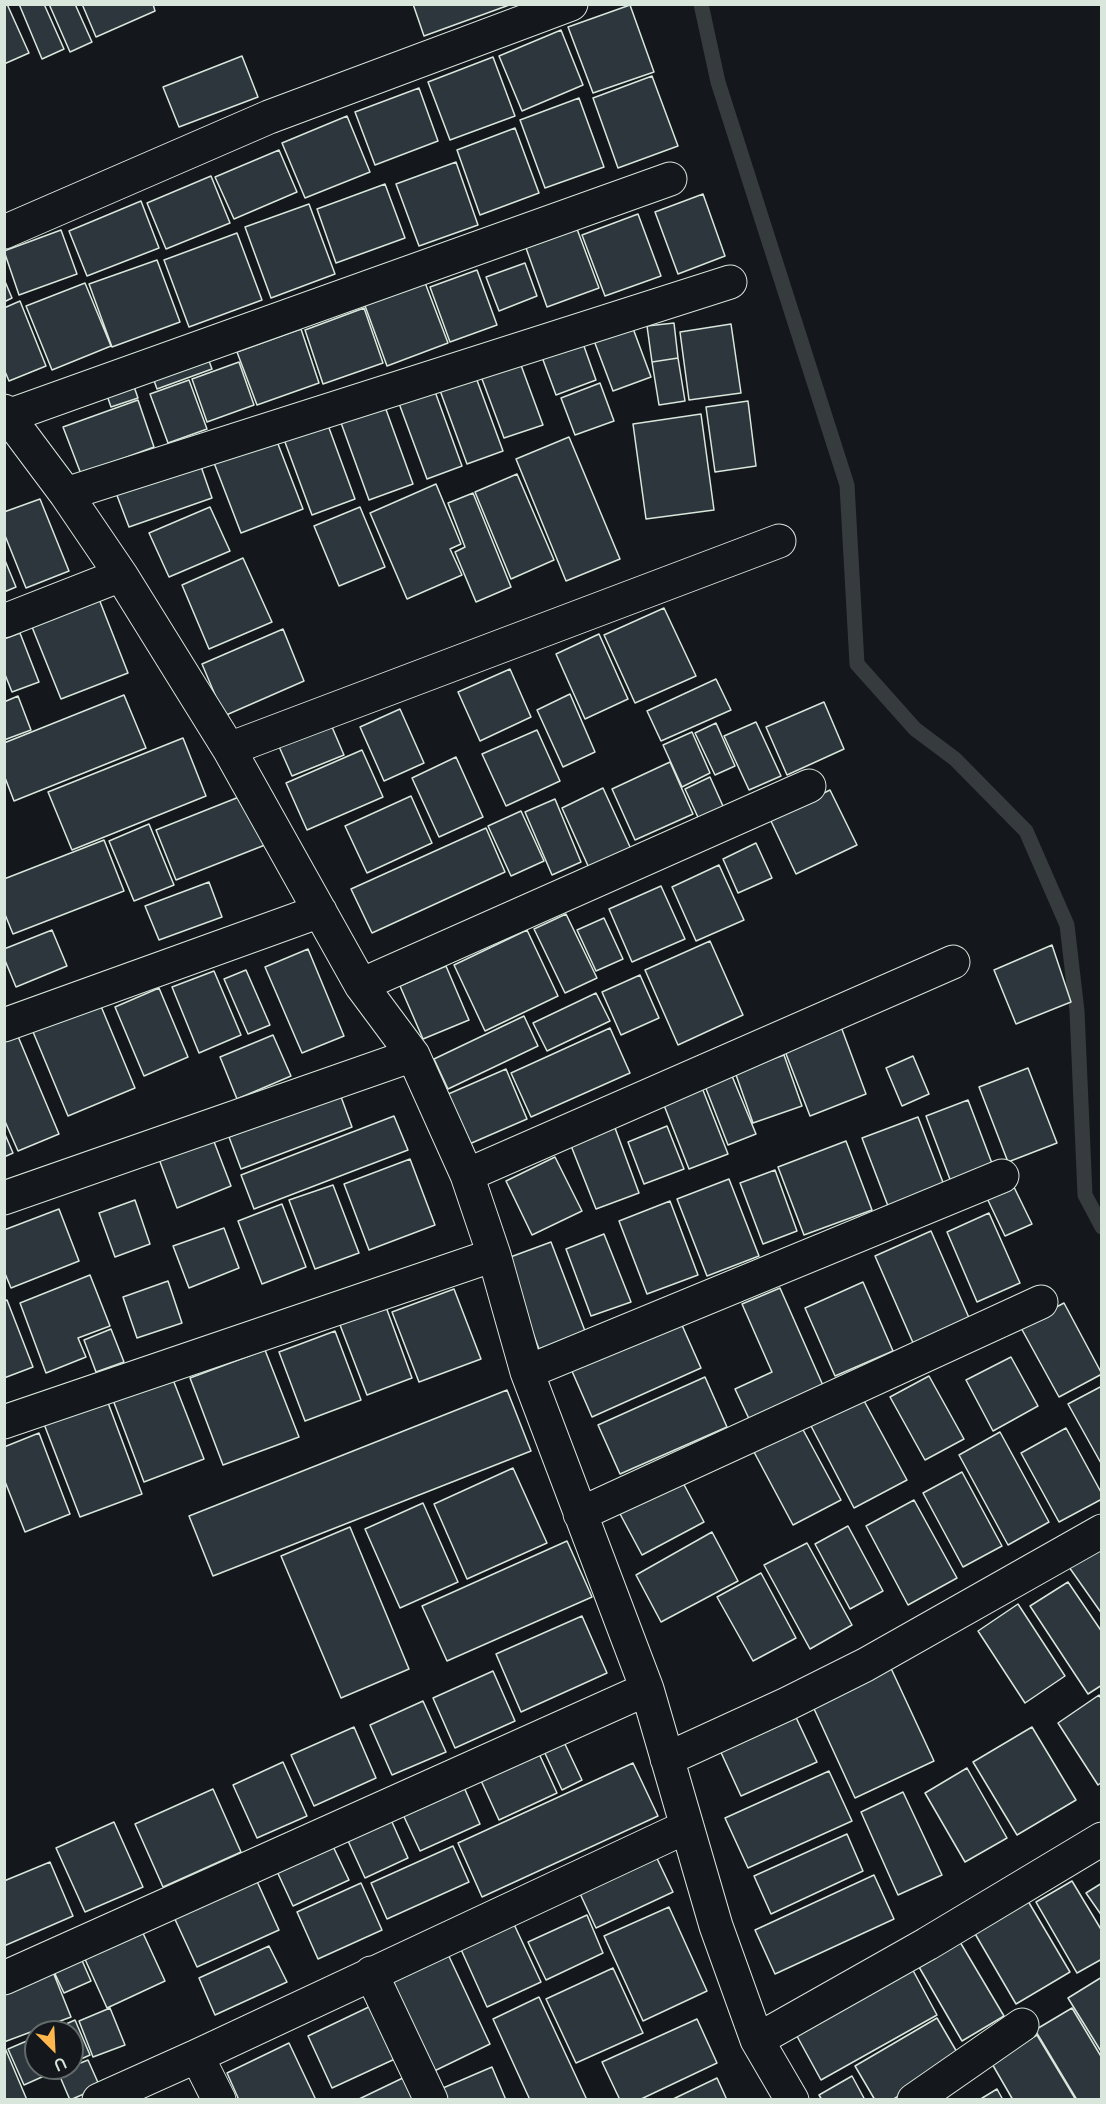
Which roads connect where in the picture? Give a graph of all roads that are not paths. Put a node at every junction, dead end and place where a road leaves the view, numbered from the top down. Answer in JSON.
{"nodes":[{"id":1,"x":571,"y":4,"type":"edge"},
{"id":2,"x":670,"y":179,"type":"dead end"},
{"id":3,"x":4,"y":232,"type":"edge"},
{"id":4,"x":730,"y":282,"type":"dead end"},
{"id":5,"x":6,"y":413,"type":"edge"},
{"id":6,"x":66,"y":494,"type":"junction"},
{"id":7,"x":779,"y":541,"type":"dead end"},
{"id":8,"x":121,"y":575,"type":"junction"},
{"id":9,"x":4,"y":621,"type":"edge"},
{"id":10,"x":229,"y":749,"type":"junction"},
{"id":11,"x":809,"y":786,"type":"dead end"},
{"id":12,"x":320,"y":911,"type":"junction"},
{"id":13,"x":953,"y":962,"type":"dead end"},
{"id":14,"x":361,"y":985,"type":"junction"},
{"id":15,"x":4,"y":1025,"type":"edge"},
{"id":16,"x":413,"y":1056,"type":"junction"},
{"id":17,"x":467,"y":1175,"type":"junction"},
{"id":18,"x":1002,"y":1176,"type":"dead end"},
{"id":19,"x":4,"y":1198,"type":"edge"},
{"id":20,"x":494,"y":1255,"type":"junction"},
{"id":21,"x":1041,"y":1302,"type":"dead end"},
{"id":22,"x":527,"y":1372,"type":"junction"},
{"id":23,"x":4,"y":1422,"type":"edge"},
{"id":24,"x":580,"y":1514,"type":"junction"},
{"id":25,"x":1101,"y":1531,"type":"edge"},
{"id":26,"x":646,"y":1689,"type":"junction"},
{"id":27,"x":667,"y":1759,"type":"junction"},
{"id":28,"x":686,"y":1827,"type":"junction"},
{"id":29,"x":1101,"y":1839,"type":"edge"},
{"id":30,"x":371,"y":1973,"type":"junction"},
{"id":31,"x":4,"y":1978,"type":"edge"},
{"id":32,"x":1022,"y":2025,"type":"dead end"},
{"id":33,"x":757,"y":2040,"type":"junction"},
{"id":34,"x":197,"y":2056,"type":"junction"},
{"id":35,"x":99,"y":2100,"type":"edge"},
{"id":36,"x":219,"y":2100,"type":"edge"},
{"id":37,"x":431,"y":2100,"type":"edge"},
{"id":38,"x":792,"y":2100,"type":"edge"},
{"id":39,"x":914,"y":2100,"type":"edge"}],
"edges":[{"from":1,"to":3,"type":"street"},
{"from":2,"to":5,"type":"street"},
{"from":4,"to":6,"type":"street"},
{"from":5,"to":6,"type":"street"},
{"from":6,"to":8,"type":"street"},
{"from":7,"to":10,"type":"street"},
{"from":8,"to":9,"type":"street"},
{"from":8,"to":10,"type":"street"},
{"from":10,"to":12,"type":"street"},
{"from":11,"to":14,"type":"street"},
{"from":12,"to":14,"type":"street"},
{"from":12,"to":15,"type":"street"},
{"from":13,"to":17,"type":"street"},
{"from":14,"to":16,"type":"street"},
{"from":16,"to":17,"type":"street"},
{"from":16,"to":19,"type":"street"},
{"from":17,"to":20,"type":"street"},
{"from":18,"to":22,"type":"street"},
{"from":20,"to":22,"type":"street"},
{"from":20,"to":23,"type":"street"},
{"from":21,"to":24,"type":"street"},
{"from":22,"to":24,"type":"street"},
{"from":24,"to":26,"type":"street"},
{"from":25,"to":27,"type":"street"},
{"from":26,"to":27,"type":"street"},
{"from":26,"to":31,"type":"street"},
{"from":27,"to":28,"type":"street"},
{"from":28,"to":30,"type":"street"},
{"from":28,"to":33,"type":"street"},
{"from":29,"to":33,"type":"street"},
{"from":30,"to":34,"type":"street"},
{"from":30,"to":37,"type":"street"},
{"from":32,"to":39,"type":"street"},
{"from":33,"to":38,"type":"street"},
{"from":34,"to":35,"type":"street"},
{"from":34,"to":36,"type":"street"}]}
